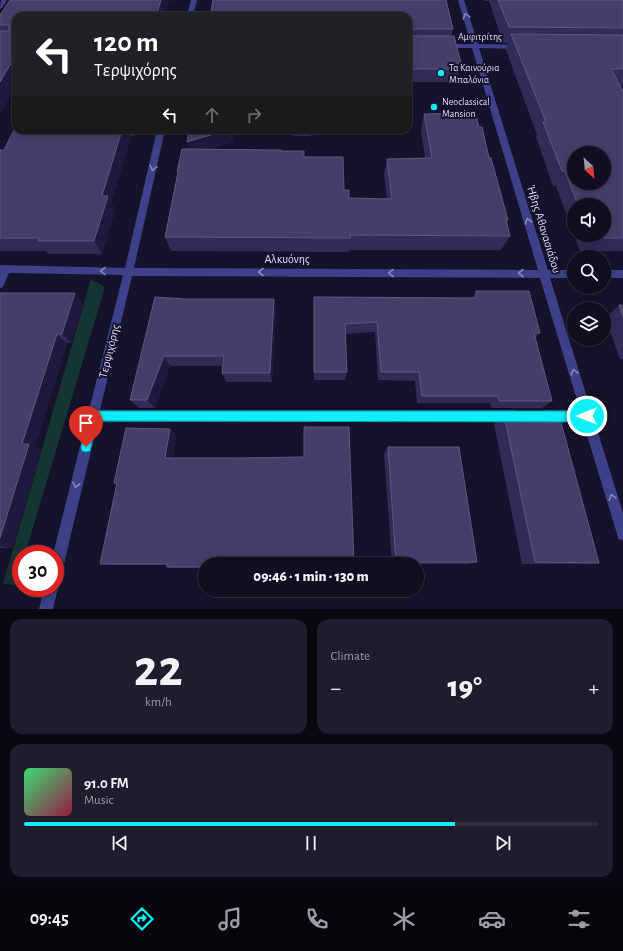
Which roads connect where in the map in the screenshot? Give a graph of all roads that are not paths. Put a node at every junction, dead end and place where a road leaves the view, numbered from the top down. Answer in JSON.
{"nodes":[{"id":1,"x":4,"y":0,"type":"edge"},
{"id":2,"x":194,"y":0,"type":"edge"},
{"id":3,"x":461,"y":0,"type":"edge"},
{"id":4,"x":0,"y":7,"type":"edge"},
{"id":5,"x":191,"y":12,"type":"edge"},
{"id":6,"x":436,"y":46,"type":"edge"},
{"id":7,"x":475,"y":46,"type":"junction"},
{"id":8,"x":528,"y":47,"type":"edge"},
{"id":9,"x":160,"y":134,"type":"edge"},
{"id":10,"x":3,"y":269,"type":"edge"},
{"id":11,"x":129,"y":272,"type":"junction"},
{"id":12,"x":544,"y":274,"type":"junction"},
{"id":13,"x":567,"y":274,"type":"edge"},
{"id":14,"x":611,"y":274,"type":"edge"},
{"id":15,"x":623,"y":274,"type":"edge"},
{"id":16,"x":0,"y":284,"type":"edge"},
{"id":17,"x":94,"y":416,"type":"junction"},
{"id":18,"x":587,"y":416,"type":"junction"},
{"id":19,"x":623,"y":534,"type":"edge"},
{"id":20,"x":62,"y":545,"type":"edge"},
{"id":21,"x":49,"y":597,"type":"edge"},
{"id":22,"x":46,"y":609,"type":"edge"}],
"edges":[{"from":1,"to":4,"type":"street"},
{"from":2,"to":5,"type":"street"},
{"from":7,"to":3,"type":"street","name":"Ήβης Αθανασιάδου","one_way":true},
{"from":6,"to":7,"type":"street","name":"Αμφιτρίτης"},
{"from":7,"to":8,"type":"street","name":"Αμφιτρίτης"},
{"from":12,"to":7,"type":"street","name":"Ήβης Αθανασιάδου","one_way":true},
{"from":9,"to":11,"type":"street","name":"Τερψιχόρης","one_way":true},
{"from":11,"to":10,"type":"street","name":"Αλκυόνης","one_way":true},
{"from":10,"to":16,"type":"street"},
{"from":12,"to":11,"type":"street","name":"Αλκυόνης","one_way":true},
{"from":11,"to":17,"type":"street","name":"Τερψιχόρης"},
{"from":12,"to":13,"type":"street","name":"Αλκυόνης"},
{"from":18,"to":12,"type":"street","name":"Ήβης Αθανασιάδου","one_way":true},
{"from":14,"to":15,"type":"street"},
{"from":17,"to":18,"type":"street"},
{"from":17,"to":20,"type":"street","name":"Τερψιχόρης","one_way":true},
{"from":19,"to":18,"type":"street","name":"Ήβης Αθανασιάδου","one_way":true},
{"from":21,"to":22,"type":"street"}]}
